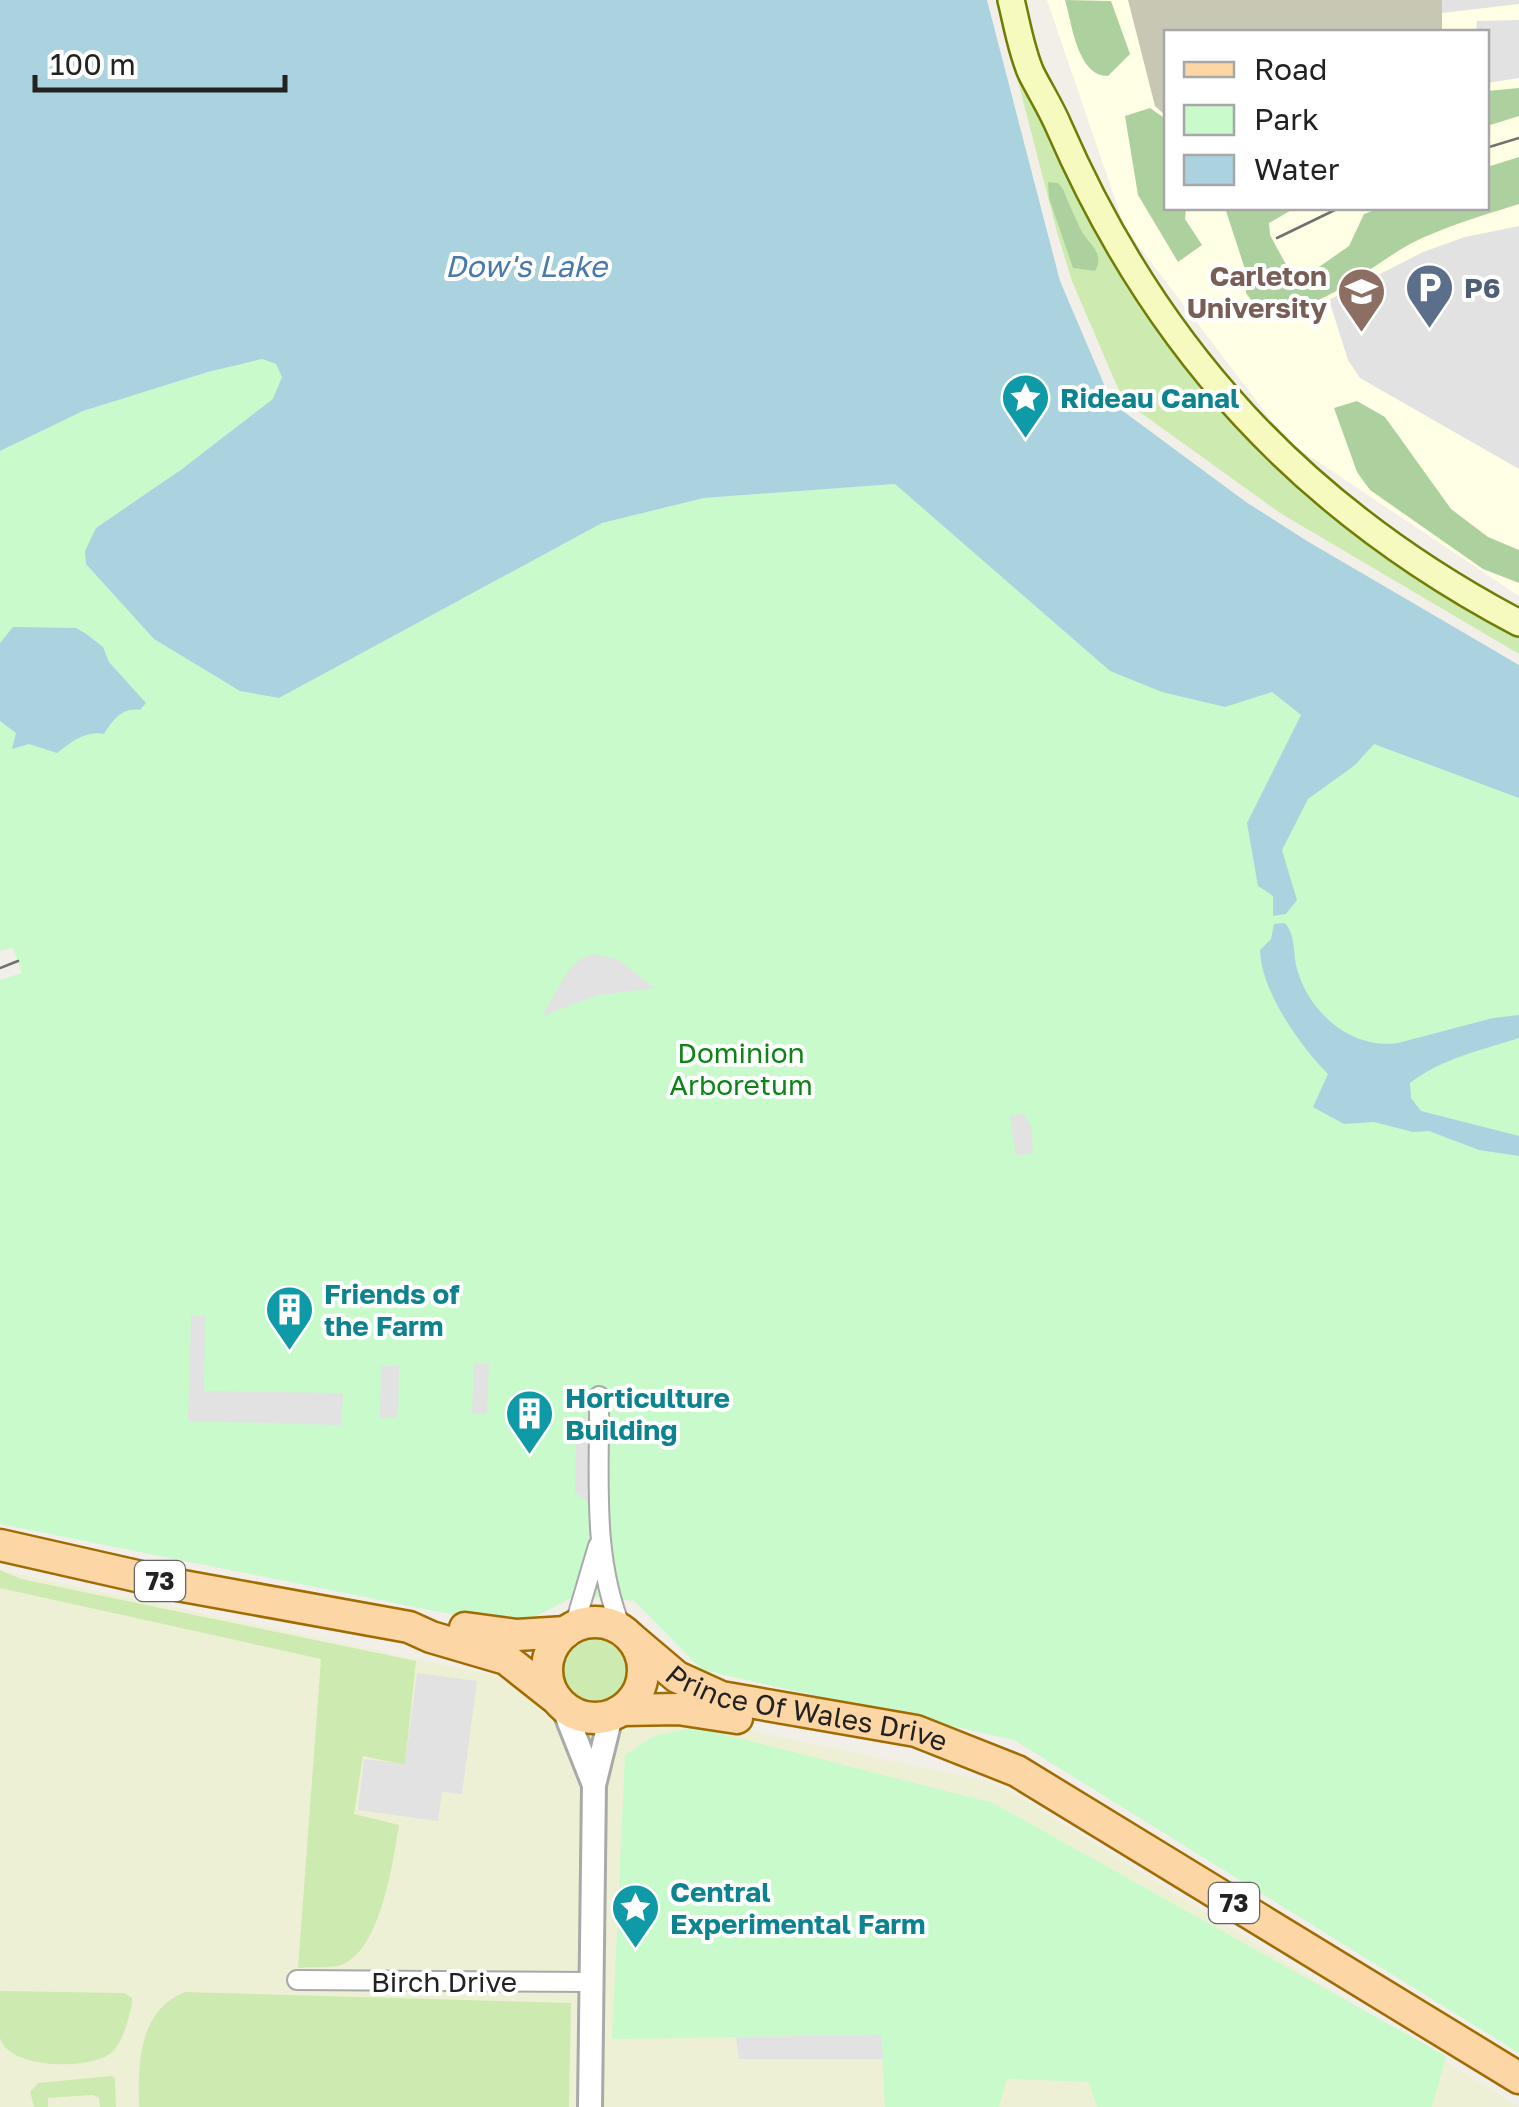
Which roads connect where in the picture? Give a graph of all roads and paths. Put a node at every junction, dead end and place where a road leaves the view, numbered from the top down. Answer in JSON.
{"nodes":[{"id":1,"x":1010,"y":0,"type":"edge"},
{"id":2,"x":1026,"y":0,"type":"edge"},
{"id":3,"x":1046,"y":97,"type":"junction"},
{"id":4,"x":1519,"y":622,"type":"edge"},
{"id":5,"x":600,"y":1396,"type":"dead end"},
{"id":6,"x":599,"y":1541,"type":"junction"},
{"id":7,"x":0,"y":1545,"type":"edge"},
{"id":8,"x":409,"y":1627,"type":"junction"},
{"id":9,"x":570,"y":1629,"type":"junction"},
{"id":10,"x":626,"y":1634,"type":"junction"},
{"id":11,"x":559,"y":1702,"type":"junction"},
{"id":12,"x":617,"y":1713,"type":"junction"},
{"id":13,"x":991,"y":1762,"type":"junction"},
{"id":14,"x":594,"y":1784,"type":"junction"},
{"id":15,"x":297,"y":1980,"type":"dead end"},
{"id":16,"x":592,"y":1982,"type":"junction"},
{"id":17,"x":1519,"y":2078,"type":"edge"},
{"id":18,"x":590,"y":2107,"type":"edge"}],
"edges":[{"from":1,"to":3,"type":"main road"},
{"from":2,"to":3,"type":"main road"},
{"from":3,"to":4,"type":"main road"},
{"from":5,"to":6,"type":"street"},
{"from":6,"to":9,"type":"street"},
{"from":6,"to":10,"type":"street"},
{"from":7,"to":8,"type":"main road","number":"73"},
{"from":8,"to":9,"type":"main road","number":"73"},
{"from":8,"to":11,"type":"main road","number":"73"},
{"from":9,"to":10,"type":"main road","number":"73"},
{"from":9,"to":11,"type":"main road"},
{"from":10,"to":12,"type":"main road"},
{"from":10,"to":13,"type":"main road","name":"Prince Of Wales Drive","number":"73"},
{"from":11,"to":12,"type":"main road","number":"73"},
{"from":11,"to":14,"type":"street"},
{"from":12,"to":13,"type":"main road","name":"Prince Of Wales Drive","number":"73"},
{"from":12,"to":14,"type":"street"},
{"from":13,"to":17,"type":"main road","name":"Prince Of Wales Drive","number":"73"},
{"from":14,"to":16,"type":"street"},
{"from":15,"to":16,"type":"street","name":"Birch Drive"},
{"from":16,"to":18,"type":"street"}]}
